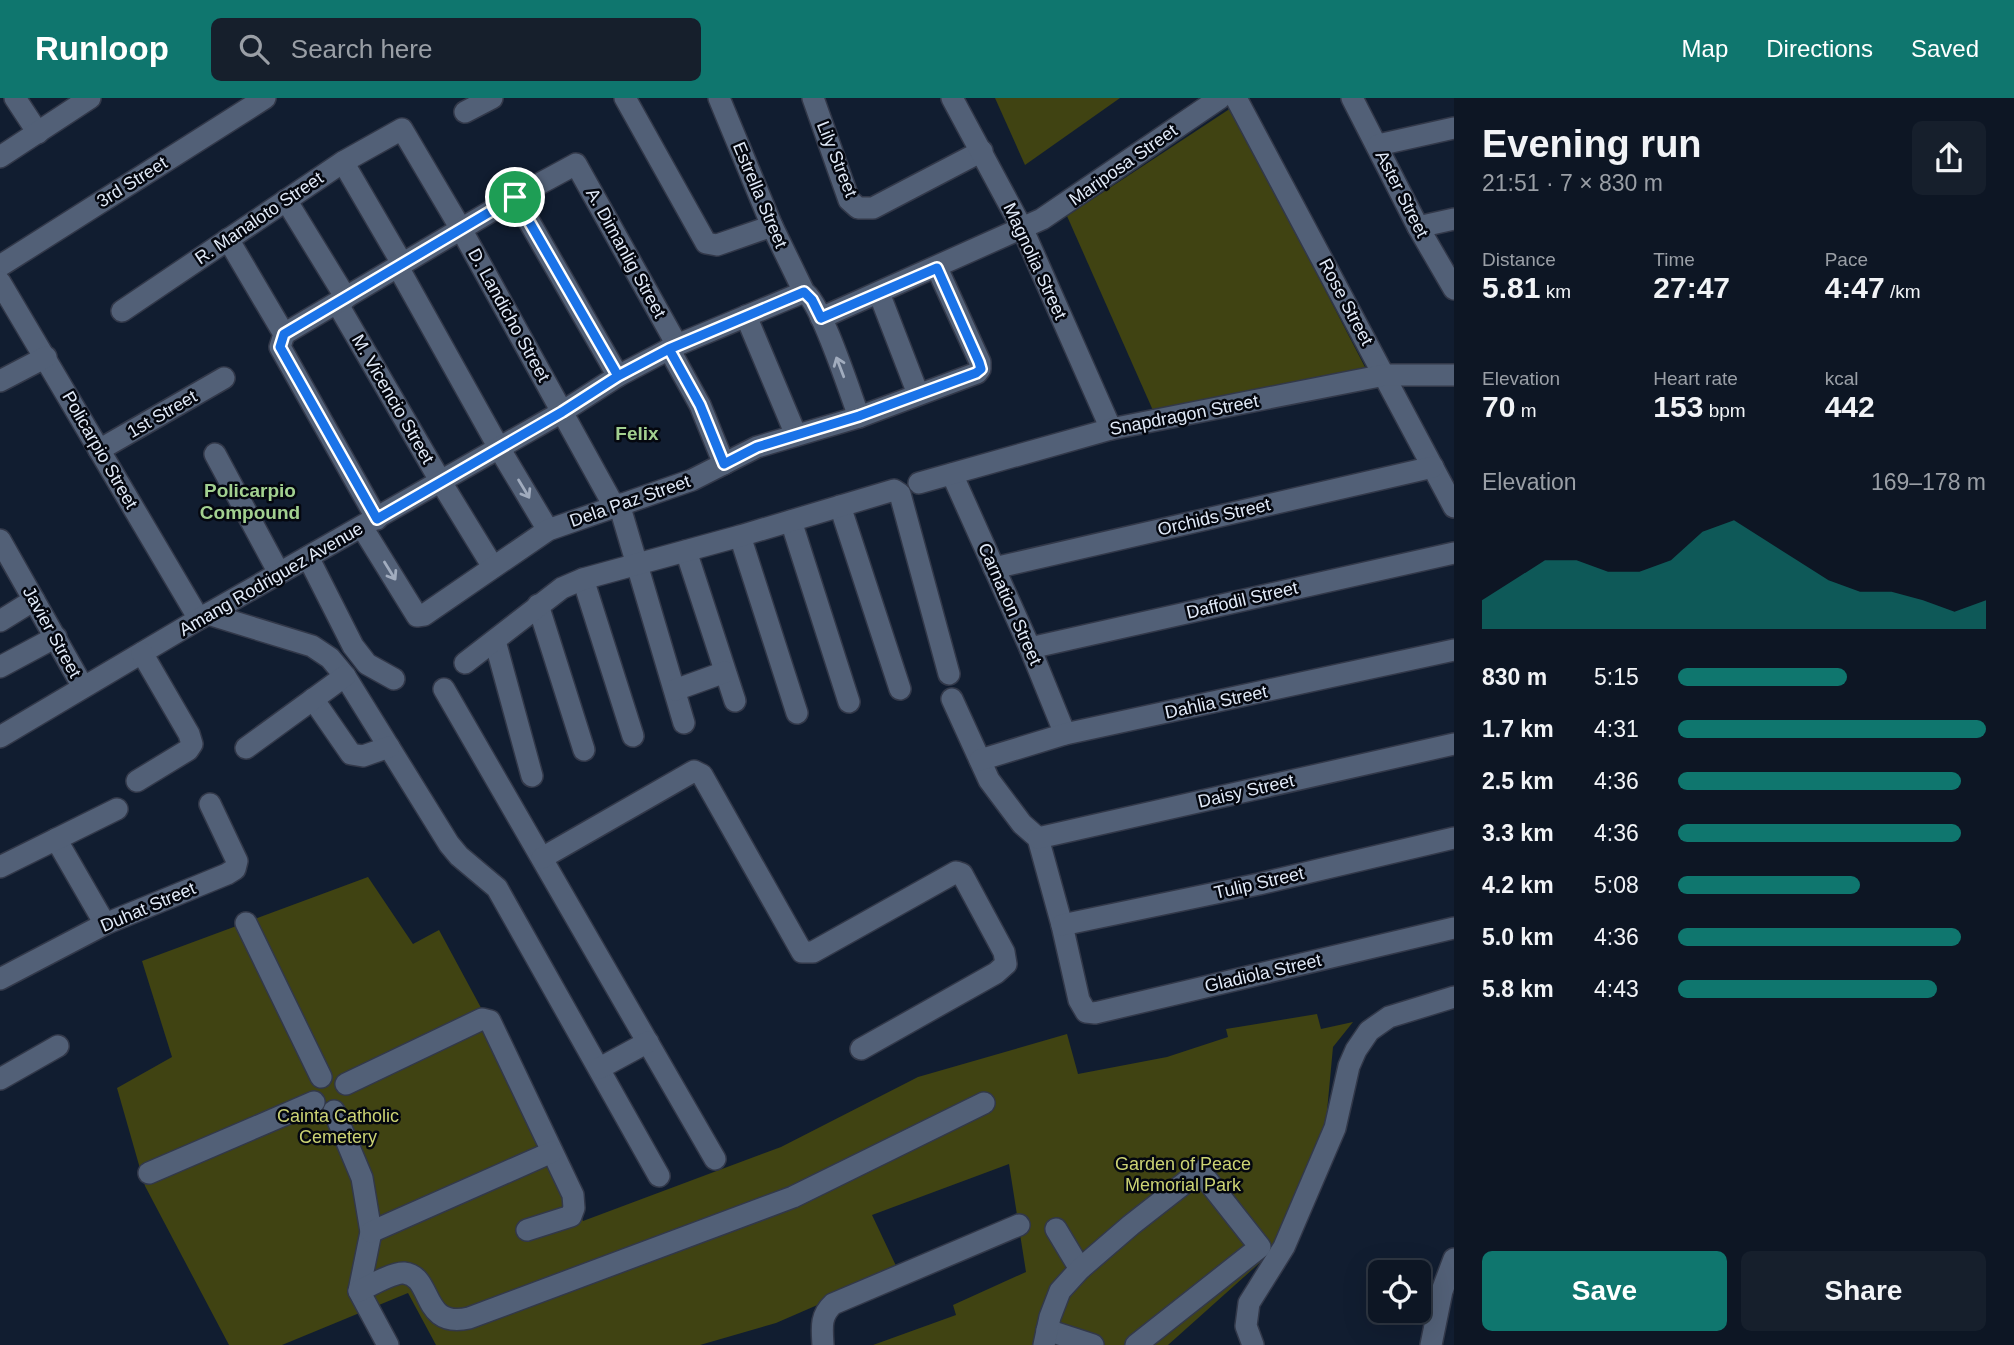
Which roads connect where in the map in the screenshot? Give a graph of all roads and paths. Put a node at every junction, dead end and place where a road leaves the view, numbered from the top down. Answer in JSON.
{"nodes":[{"id":1,"x":15,"y":98,"type":"edge"},
{"id":2,"x":90,"y":98,"type":"edge"},
{"id":3,"x":265,"y":98,"type":"edge"},
{"id":4,"x":492,"y":98,"type":"edge"},
{"id":5,"x":625,"y":98,"type":"edge"},
{"id":6,"x":719,"y":98,"type":"edge"},
{"id":7,"x":813,"y":98,"type":"edge"},
{"id":8,"x":952,"y":98,"type":"edge"},
{"id":9,"x":1220,"y":98,"type":"edge"},
{"id":10,"x":1236,"y":98,"type":"edge"},
{"id":11,"x":1352,"y":98,"type":"edge"},
{"id":12,"x":67,"y":104,"type":"edge"},
{"id":13,"x":465,"y":112,"type":"dead end"},
{"id":14,"x":1454,"y":128,"type":"edge"},
{"id":15,"x":399,"y":129,"type":"joint"},
{"id":16,"x":38,"y":133,"type":"junction"},
{"id":17,"x":1378,"y":145,"type":"junction"},
{"id":18,"x":982,"y":151,"type":"junction"},
{"id":19,"x":1,"y":155,"type":"edge"},
{"id":20,"x":343,"y":162,"type":"junction"},
{"id":21,"x":515,"y":197,"type":"junction"},
{"id":22,"x":286,"y":200,"type":"junction"},
{"id":23,"x":1454,"y":219,"type":"edge"},
{"id":24,"x":772,"y":226,"type":"junction"},
{"id":25,"x":1418,"y":227,"type":"junction"},
{"id":26,"x":461,"y":229,"type":"junction"},
{"id":27,"x":1023,"y":230,"type":"junction"},
{"id":28,"x":228,"y":239,"type":"junction"},
{"id":29,"x":0,"y":266,"type":"edge"},
{"id":30,"x":401,"y":266,"type":"junction"},
{"id":31,"x":937,"y":268,"type":"junction"},
{"id":32,"x":0,"y":282,"type":"edge"},
{"id":33,"x":1454,"y":289,"type":"edge"},
{"id":34,"x":804,"y":292,"type":"junction"},
{"id":35,"x":879,"y":293,"type":"junction"},
{"id":36,"x":342,"y":300,"type":"junction"},
{"id":37,"x":121,"y":311,"type":"dead end"},
{"id":38,"x":746,"y":316,"type":"junction"},
{"id":39,"x":821,"y":318,"type":"junction"},
{"id":40,"x":284,"y":334,"type":"junction"},
{"id":41,"x":673,"y":347,"type":"junction"},
{"id":42,"x":46,"y":358,"type":"junction"},
{"id":43,"x":1385,"y":375,"type":"junction"},
{"id":44,"x":1454,"y":375,"type":"edge"},
{"id":45,"x":618,"y":376,"type":"junction"},
{"id":46,"x":224,"y":378,"type":"dead end"},
{"id":47,"x":0,"y":381,"type":"edge"},
{"id":48,"x":918,"y":394,"type":"junction"},
{"id":49,"x":562,"y":412,"type":"junction"},
{"id":50,"x":859,"y":416,"type":"junction"},
{"id":51,"x":1111,"y":429,"type":"junction"},
{"id":52,"x":796,"y":435,"type":"junction"},
{"id":53,"x":499,"y":448,"type":"junction"},
{"id":54,"x":99,"y":450,"type":"junction"},
{"id":55,"x":215,"y":454,"type":"dead end"},
{"id":56,"x":724,"y":464,"type":"junction"},
{"id":57,"x":1433,"y":467,"type":"junction"},
{"id":58,"x":952,"y":474,"type":"junction"},
{"id":59,"x":441,"y":482,"type":"junction"},
{"id":60,"x":919,"y":483,"type":"dead end"},
{"id":61,"x":617,"y":505,"type":"junction"},
{"id":62,"x":840,"y":506,"type":"junction"},
{"id":63,"x":1454,"y":507,"type":"edge"},
{"id":64,"x":791,"y":521,"type":"junction"},
{"id":65,"x":370,"y":523,"type":"junction"},
{"id":66,"x":548,"y":530,"type":"junction"},
{"id":67,"x":740,"y":536,"type":"junction"},
{"id":68,"x":0,"y":540,"type":"edge"},
{"id":69,"x":687,"y":551,"type":"junction"},
{"id":70,"x":1454,"y":553,"type":"edge"},
{"id":71,"x":308,"y":557,"type":"junction"},
{"id":72,"x":638,"y":564,"type":"junction"},
{"id":73,"x":493,"y":567,"type":"junction"},
{"id":74,"x":994,"y":568,"type":"junction"},
{"id":75,"x":279,"y":573,"type":"junction"},
{"id":76,"x":583,"y":579,"type":"junction"},
{"id":77,"x":34,"y":600,"type":"junction"},
{"id":78,"x":538,"y":605,"type":"junction"},
{"id":79,"x":204,"y":616,"type":"junction"},
{"id":80,"x":0,"y":621,"type":"edge"},
{"id":81,"x":56,"y":637,"type":"junction"},
{"id":82,"x":495,"y":641,"type":"junction"},
{"id":83,"x":1030,"y":648,"type":"junction"},
{"id":84,"x":1454,"y":650,"type":"edge"},
{"id":85,"x":142,"y":653,"type":"junction"},
{"id":86,"x":465,"y":663,"type":"dead end"},
{"id":87,"x":0,"y":667,"type":"edge"},
{"id":88,"x":725,"y":672,"type":"junction"},
{"id":89,"x":949,"y":674,"type":"dead end"},
{"id":90,"x":345,"y":676,"type":"junction"},
{"id":91,"x":394,"y":679,"type":"dead end"},
{"id":92,"x":83,"y":687,"type":"junction"},
{"id":93,"x":900,"y":688,"type":"dead end"},
{"id":94,"x":444,"y":689,"type":"dead end"},
{"id":95,"x":675,"y":690,"type":"junction"},
{"id":96,"x":313,"y":699,"type":"junction"},
{"id":97,"x":951,"y":699,"type":"dead end"},
{"id":98,"x":735,"y":701,"type":"dead end"},
{"id":99,"x":849,"y":702,"type":"dead end"},
{"id":100,"x":797,"y":713,"type":"dead end"},
{"id":101,"x":684,"y":723,"type":"dead end"},
{"id":102,"x":1065,"y":734,"type":"junction"},
{"id":103,"x":633,"y":736,"type":"dead end"},
{"id":104,"x":0,"y":737,"type":"edge"},
{"id":105,"x":1454,"y":744,"type":"edge"},
{"id":106,"x":389,"y":747,"type":"junction"},
{"id":107,"x":246,"y":748,"type":"dead end"},
{"id":108,"x":584,"y":750,"type":"dead end"},
{"id":109,"x":980,"y":760,"type":"junction"},
{"id":110,"x":532,"y":776,"type":"dead end"},
{"id":111,"x":138,"y":781,"type":"dead end"},
{"id":112,"x":209,"y":804,"type":"dead end"},
{"id":113,"x":117,"y":809,"type":"dead end"},
{"id":114,"x":1038,"y":838,"type":"junction"},
{"id":115,"x":1454,"y":838,"type":"edge"},
{"id":116,"x":56,"y":839,"type":"junction"},
{"id":117,"x":542,"y":858,"type":"junction"},
{"id":118,"x":0,"y":866,"type":"edge"},
{"id":119,"x":246,"y":923,"type":"dead end"},
{"id":120,"x":105,"y":924,"type":"junction"},
{"id":121,"x":1062,"y":925,"type":"junction"},
{"id":122,"x":1454,"y":928,"type":"edge"},
{"id":123,"x":0,"y":979,"type":"edge"},
{"id":124,"x":1454,"y":997,"type":"edge"},
{"id":125,"x":648,"y":1042,"type":"junction"},
{"id":126,"x":58,"y":1046,"type":"dead end"},
{"id":127,"x":861,"y":1049,"type":"dead end"},
{"id":128,"x":600,"y":1068,"type":"junction"},
{"id":129,"x":321,"y":1077,"type":"junction"},
{"id":130,"x":0,"y":1079,"type":"edge"},
{"id":131,"x":346,"y":1084,"type":"junction"},
{"id":132,"x":314,"y":1102,"type":"junction"},
{"id":133,"x":984,"y":1103,"type":"dead end"},
{"id":134,"x":334,"y":1111,"type":"junction"},
{"id":135,"x":552,"y":1152,"type":"junction"},
{"id":136,"x":715,"y":1159,"type":"dead end"},
{"id":137,"x":149,"y":1172,"type":"dead end"},
{"id":138,"x":659,"y":1176,"type":"dead end"},
{"id":139,"x":1019,"y":1224,"type":"dead end"},
{"id":140,"x":1056,"y":1229,"type":"dead end"},
{"id":141,"x":527,"y":1230,"type":"dead end"},
{"id":142,"x":371,"y":1233,"type":"junction"},
{"id":143,"x":1454,"y":1259,"type":"edge"},
{"id":144,"x":1080,"y":1269,"type":"junction"},
{"id":145,"x":362,"y":1299,"type":"junction"},
{"id":146,"x":1046,"y":1341,"type":"edge"},
{"id":147,"x":387,"y":1345,"type":"edge"},
{"id":148,"x":823,"y":1345,"type":"edge"},
{"id":149,"x":1093,"y":1345,"type":"edge"},
{"id":150,"x":1136,"y":1345,"type":"edge"},
{"id":151,"x":1253,"y":1345,"type":"edge"},
{"id":152,"x":1431,"y":1345,"type":"edge"}],
"edges":[{"from":1,"to":16,"type":"street"},
{"from":2,"to":12,"type":"street"},
{"from":3,"to":29,"type":"street","name":"3rd Street"},
{"from":4,"to":13,"type":"street"},
{"from":5,"to":24,"type":"street"},
{"from":6,"to":24,"type":"street","name":"Estrella Street"},
{"from":7,"to":18,"type":"street","name":"Lily Street"},
{"from":8,"to":18,"type":"street","name":"Magnolia Street"},
{"from":9,"to":27,"type":"street","name":"Mariposa Street"},
{"from":10,"to":43,"type":"street","name":"Rose Street"},
{"from":11,"to":17,"type":"street","name":"Aster Street"},
{"from":12,"to":16,"type":"street"},
{"from":14,"to":17,"type":"street"},
{"from":15,"to":20,"type":"street","name":"R. Manaloto Street"},
{"from":15,"to":26,"type":"street","name":"D. Landicho Street"},
{"from":16,"to":19,"type":"street"},
{"from":17,"to":25,"type":"street","name":"Aster Street"},
{"from":18,"to":27,"type":"street","name":"Magnolia Street"},
{"from":20,"to":22,"type":"street","name":"R. Manaloto Street"},
{"from":20,"to":30,"type":"street"},
{"from":21,"to":26,"type":"street"},
{"from":21,"to":41,"type":"street","name":"A. Dimanlig Street"},
{"from":21,"to":45,"type":"street"},
{"from":22,"to":28,"type":"street","name":"R. Manaloto Street"},
{"from":22,"to":36,"type":"street","name":"M. Vicencio Street"},
{"from":23,"to":25,"type":"street"},
{"from":24,"to":34,"type":"street","name":"Estrella Street"},
{"from":25,"to":33,"type":"street","name":"Aster Street"},
{"from":26,"to":30,"type":"street"},
{"from":26,"to":49,"type":"street","name":"D. Landicho Street"},
{"from":27,"to":31,"type":"street"},
{"from":27,"to":51,"type":"street","name":"Magnolia Street"},
{"from":28,"to":37,"type":"street","name":"R. Manaloto Street"},
{"from":28,"to":40,"type":"street"},
{"from":30,"to":36,"type":"street"},
{"from":30,"to":53,"type":"street"},
{"from":31,"to":35,"type":"street"},
{"from":31,"to":48,"type":"street","name":"Dela Paz Street"},
{"from":32,"to":42,"type":"street","name":"Policarpio Street"},
{"from":34,"to":38,"type":"street","name":"Amang Rodriguez Avenue"},
{"from":34,"to":39,"type":"street"},
{"from":35,"to":39,"type":"street"},
{"from":35,"to":48,"type":"street"},
{"from":36,"to":40,"type":"street"},
{"from":36,"to":59,"type":"street","name":"M. Vicencio Street"},
{"from":38,"to":41,"type":"street","name":"Amang Rodriguez Avenue"},
{"from":38,"to":52,"type":"street"},
{"from":50,"to":39,"type":"street","one_way":true},
{"from":40,"to":65,"type":"street"},
{"from":41,"to":45,"type":"street","name":"Amang Rodriguez Avenue"},
{"from":41,"to":56,"type":"street","name":"A. Dimanlig Street"},
{"from":42,"to":47,"type":"street"},
{"from":42,"to":54,"type":"street","name":"Policarpio Street"},
{"from":43,"to":44,"type":"street","name":"Snapdragon Street"},
{"from":43,"to":51,"type":"street","name":"Snapdragon Street"},
{"from":43,"to":57,"type":"street","name":"Rose Street"},
{"from":45,"to":49,"type":"street","name":"Amang Rodriguez Avenue"},
{"from":46,"to":54,"type":"street","name":"1st Street"},
{"from":48,"to":50,"type":"street","name":"Dela Paz Street"},
{"from":49,"to":53,"type":"street","name":"Amang Rodriguez Avenue"},
{"from":49,"to":61,"type":"street","name":"D. Landicho Street"},
{"from":50,"to":52,"type":"street","name":"Dela Paz Street"},
{"from":51,"to":58,"type":"street","name":"Snapdragon Street"},
{"from":52,"to":56,"type":"street","name":"Dela Paz Street"},
{"from":53,"to":59,"type":"street","name":"Amang Rodriguez Avenue"},
{"from":53,"to":66,"type":"street","one_way":true},
{"from":54,"to":79,"type":"street","name":"Policarpio Street"},
{"from":55,"to":75,"type":"street"},
{"from":56,"to":61,"type":"street","name":"Dela Paz Street"},
{"from":57,"to":63,"type":"street","name":"Rose Street"},
{"from":57,"to":74,"type":"street","name":"Orchids Street"},
{"from":58,"to":60,"type":"street","name":"Snapdragon Street"},
{"from":58,"to":74,"type":"street","name":"Carnation Street"},
{"from":59,"to":65,"type":"street","name":"Amang Rodriguez Avenue"},
{"from":59,"to":73,"type":"street","name":"M. Vicencio Street"},
{"from":61,"to":66,"type":"street","name":"Dela Paz Street"},
{"from":61,"to":72,"type":"street","name":"D. Landicho Street"},
{"from":62,"to":64,"type":"street"},
{"from":62,"to":89,"type":"street"},
{"from":62,"to":93,"type":"street"},
{"from":64,"to":67,"type":"street"},
{"from":64,"to":99,"type":"street"},
{"from":65,"to":71,"type":"street","name":"Amang Rodriguez Avenue"},
{"from":65,"to":73,"type":"street","name":"Dela Paz Street","one_way":true},
{"from":66,"to":73,"type":"street","name":"Dela Paz Street"},
{"from":67,"to":69,"type":"street"},
{"from":67,"to":100,"type":"street"},
{"from":68,"to":77,"type":"street","name":"Javier Street"},
{"from":69,"to":72,"type":"street"},
{"from":69,"to":88,"type":"street"},
{"from":70,"to":83,"type":"street","name":"Daffodil Street"},
{"from":71,"to":75,"type":"street","name":"Amang Rodriguez Avenue"},
{"from":71,"to":91,"type":"street"},
{"from":72,"to":76,"type":"street"},
{"from":72,"to":95,"type":"street","name":"D. Landicho Street"},
{"from":74,"to":83,"type":"street","name":"Carnation Street"},
{"from":75,"to":79,"type":"street","name":"Amang Rodriguez Avenue"},
{"from":76,"to":78,"type":"street"},
{"from":76,"to":103,"type":"street"},
{"from":77,"to":80,"type":"street"},
{"from":77,"to":81,"type":"street","name":"Javier Street"},
{"from":78,"to":82,"type":"street"},
{"from":78,"to":108,"type":"street"},
{"from":79,"to":85,"type":"street","name":"Amang Rodriguez Avenue"},
{"from":79,"to":90,"type":"street"},
{"from":81,"to":87,"type":"street"},
{"from":81,"to":92,"type":"street","name":"Javier Street"},
{"from":82,"to":86,"type":"street"},
{"from":82,"to":110,"type":"street"},
{"from":83,"to":102,"type":"street","name":"Carnation Street"},
{"from":84,"to":102,"type":"street","name":"Dahlia Street"},
{"from":85,"to":92,"type":"street","name":"Amang Rodriguez Avenue"},
{"from":85,"to":111,"type":"street"},
{"from":88,"to":95,"type":"street"},
{"from":88,"to":98,"type":"street"},
{"from":90,"to":96,"type":"street"},
{"from":90,"to":106,"type":"street"},
{"from":92,"to":104,"type":"street","name":"Amang Rodriguez Avenue"},
{"from":94,"to":117,"type":"street"},
{"from":95,"to":101,"type":"street","name":"D. Landicho Street"},
{"from":96,"to":106,"type":"street"},
{"from":96,"to":107,"type":"street"},
{"from":97,"to":109,"type":"street"},
{"from":102,"to":109,"type":"street","name":"Dahlia Street"},
{"from":105,"to":114,"type":"street","name":"Daisy Street"},
{"from":106,"to":128,"type":"street"},
{"from":109,"to":114,"type":"street"},
{"from":112,"to":120,"type":"street","name":"Duhat Street"},
{"from":113,"to":116,"type":"street"},
{"from":114,"to":121,"type":"street"},
{"from":115,"to":121,"type":"street","name":"Tulip Street"},
{"from":116,"to":118,"type":"street"},
{"from":116,"to":120,"type":"street"},
{"from":117,"to":125,"type":"street"},
{"from":117,"to":127,"type":"street"},
{"from":119,"to":129,"type":"street"},
{"from":120,"to":123,"type":"street","name":"Duhat Street"},
{"from":121,"to":122,"type":"street","name":"Gladiola Street"},
{"from":124,"to":151,"type":"street"},
{"from":125,"to":128,"type":"street"},
{"from":125,"to":136,"type":"street"},
{"from":126,"to":130,"type":"street"},
{"from":128,"to":138,"type":"street"},
{"from":129,"to":131,"type":"street"},
{"from":129,"to":132,"type":"street"},
{"from":131,"to":134,"type":"street"},
{"from":131,"to":135,"type":"street"},
{"from":132,"to":134,"type":"street"},
{"from":132,"to":137,"type":"street"},
{"from":133,"to":145,"type":"street"},
{"from":134,"to":142,"type":"street"},
{"from":135,"to":141,"type":"street"},
{"from":135,"to":142,"type":"street"},
{"from":139,"to":148,"type":"street"},
{"from":140,"to":144,"type":"street"},
{"from":142,"to":145,"type":"street"},
{"from":143,"to":152,"type":"street"},
{"from":144,"to":146,"type":"street"},
{"from":144,"to":150,"type":"street"},
{"from":145,"to":147,"type":"street"},
{"from":146,"to":149,"type":"street"}]}
